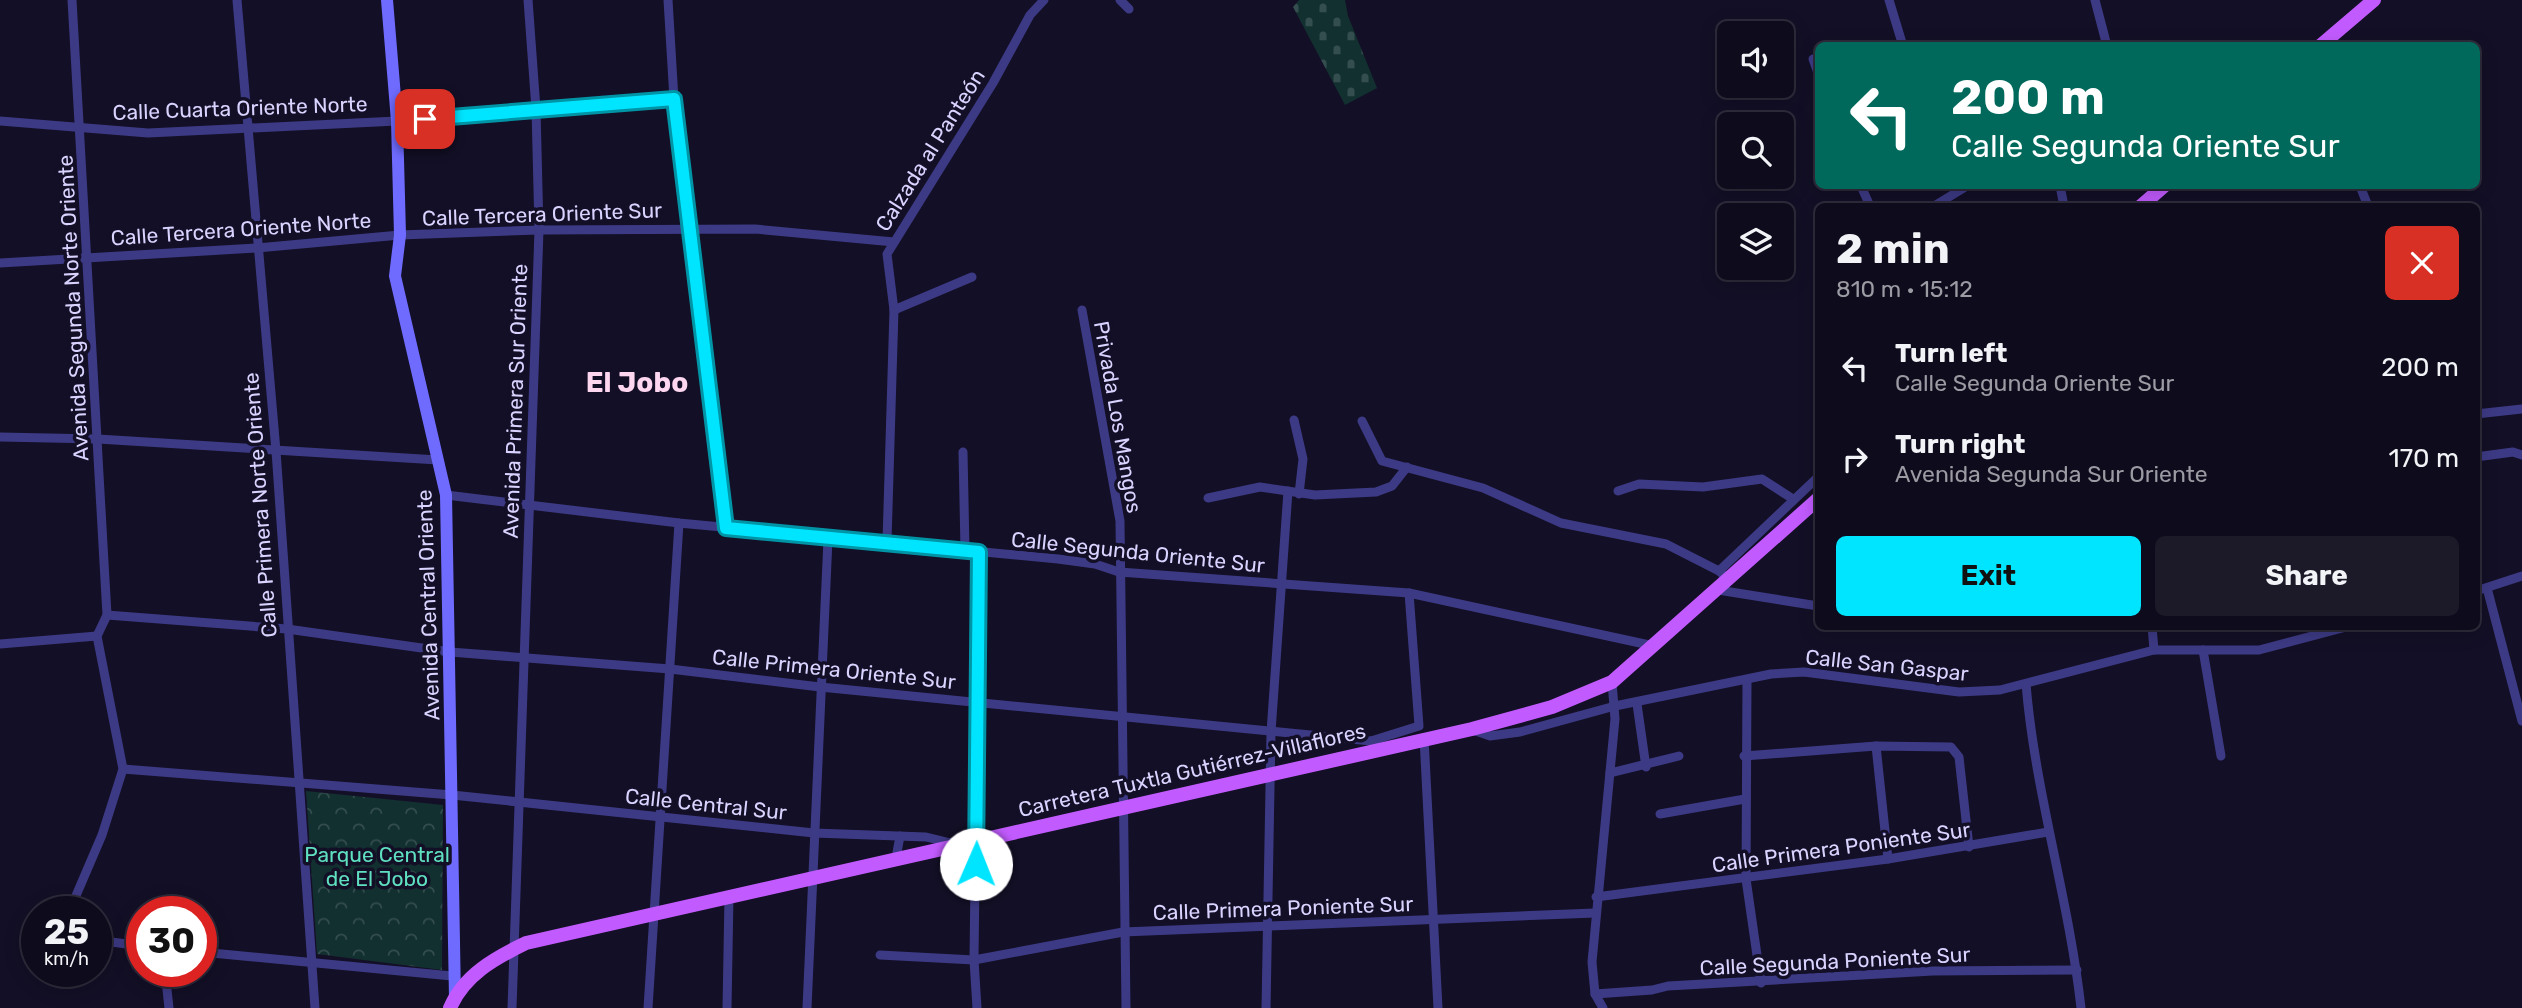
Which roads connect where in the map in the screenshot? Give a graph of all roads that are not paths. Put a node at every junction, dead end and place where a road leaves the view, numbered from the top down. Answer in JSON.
{"nodes":[{"id":1,"x":72,"y":0,"type":"edge"},
{"id":2,"x":237,"y":0,"type":"edge"},
{"id":3,"x":387,"y":0,"type":"edge"},
{"id":4,"x":528,"y":0,"type":"edge"},
{"id":5,"x":668,"y":0,"type":"edge"},
{"id":6,"x":1044,"y":0,"type":"edge"},
{"id":7,"x":1121,"y":0,"type":"edge"},
{"id":8,"x":1889,"y":0,"type":"edge"},
{"id":9,"x":2095,"y":0,"type":"edge"},
{"id":10,"x":2374,"y":0,"type":"edge"},
{"id":11,"x":1129,"y":9,"type":"dead end"},
{"id":12,"x":1902,"y":42,"type":"edge"},
{"id":13,"x":2107,"y":42,"type":"edge"},
{"id":14,"x":2325,"y":42,"type":"edge"},
{"id":15,"x":1813,"y":59,"type":"dead end"},
{"id":16,"x":1815,"y":65,"type":"edge"},
{"id":17,"x":674,"y":99,"type":"junction"},
{"id":18,"x":536,"y":109,"type":"junction"},
{"id":19,"x":0,"y":121,"type":"edge"},
{"id":20,"x":397,"y":121,"type":"junction"},
{"id":21,"x":81,"y":128,"type":"junction"},
{"id":22,"x":249,"y":128,"type":"junction"},
{"id":23,"x":2161,"y":189,"type":"edge"},
{"id":24,"x":1950,"y":190,"type":"edge"},
{"id":25,"x":1937,"y":203,"type":"edge"},
{"id":26,"x":2144,"y":203,"type":"edge"},
{"id":27,"x":692,"y":227,"type":"junction"},
{"id":28,"x":539,"y":230,"type":"junction"},
{"id":29,"x":400,"y":235,"type":"junction"},
{"id":30,"x":894,"y":242,"type":"junction"},
{"id":31,"x":257,"y":248,"type":"junction"},
{"id":32,"x":88,"y":258,"type":"junction"},
{"id":33,"x":0,"y":263,"type":"edge"},
{"id":34,"x":972,"y":277,"type":"dead end"},
{"id":35,"x":894,"y":310,"type":"junction"},
{"id":36,"x":1082,"y":310,"type":"dead end"},
{"id":37,"x":2522,"y":409,"type":"edge"},
{"id":38,"x":2480,"y":414,"type":"edge"},
{"id":39,"x":1294,"y":420,"type":"dead end"},
{"id":40,"x":1362,"y":421,"type":"dead end"},
{"id":41,"x":98,"y":439,"type":"junction"},
{"id":42,"x":2,"y":440,"type":"edge"},
{"id":43,"x":276,"y":451,"type":"junction"},
{"id":44,"x":963,"y":452,"type":"dead end"},
{"id":45,"x":2522,"y":455,"type":"edge"},
{"id":46,"x":2480,"y":456,"type":"edge"},
{"id":47,"x":438,"y":460,"type":"junction"},
{"id":48,"x":1407,"y":467,"type":"junction"},
{"id":49,"x":1815,"y":480,"type":"edge"},
{"id":50,"x":1288,"y":491,"type":"junction"},
{"id":51,"x":1618,"y":491,"type":"dead end"},
{"id":52,"x":446,"y":495,"type":"junction"},
{"id":53,"x":1299,"y":495,"type":"junction"},
{"id":54,"x":1208,"y":498,"type":"dead end"},
{"id":55,"x":1793,"y":499,"type":"junction"},
{"id":56,"x":1815,"y":502,"type":"edge"},
{"id":57,"x":529,"y":505,"type":"junction"},
{"id":58,"x":679,"y":523,"type":"junction"},
{"id":59,"x":726,"y":528,"type":"junction"},
{"id":60,"x":828,"y":539,"type":"junction"},
{"id":61,"x":887,"y":541,"type":"junction"},
{"id":62,"x":965,"y":550,"type":"junction"},
{"id":63,"x":979,"y":552,"type":"junction"},
{"id":64,"x":1119,"y":572,"type":"junction"},
{"id":65,"x":2522,"y":576,"type":"edge"},
{"id":66,"x":1722,"y":580,"type":"junction"},
{"id":67,"x":1280,"y":585,"type":"junction"},
{"id":68,"x":2487,"y":588,"type":"junction"},
{"id":69,"x":2480,"y":590,"type":"edge"},
{"id":70,"x":1409,"y":593,"type":"junction"},
{"id":71,"x":1815,"y":605,"type":"edge"},
{"id":72,"x":107,"y":615,"type":"junction"},
{"id":73,"x":287,"y":629,"type":"junction"},
{"id":74,"x":2152,"y":630,"type":"edge"},
{"id":75,"x":2335,"y":630,"type":"edge"},
{"id":76,"x":97,"y":636,"type":"junction"},
{"id":77,"x":0,"y":644,"type":"edge"},
{"id":78,"x":1656,"y":646,"type":"junction"},
{"id":79,"x":2154,"y":650,"type":"junction"},
{"id":80,"x":2203,"y":650,"type":"junction"},
{"id":81,"x":450,"y":652,"type":"junction"},
{"id":82,"x":523,"y":659,"type":"junction"},
{"id":83,"x":670,"y":669,"type":"junction"},
{"id":84,"x":1747,"y":680,"type":"junction"},
{"id":85,"x":1612,"y":682,"type":"junction"},
{"id":86,"x":2026,"y":684,"type":"junction"},
{"id":87,"x":821,"y":687,"type":"junction"},
{"id":88,"x":976,"y":701,"type":"junction"},
{"id":89,"x":1637,"y":704,"type":"junction"},
{"id":90,"x":1615,"y":706,"type":"junction"},
{"id":91,"x":1123,"y":716,"type":"junction"},
{"id":92,"x":2522,"y":721,"type":"edge"},
{"id":93,"x":1472,"y":729,"type":"junction"},
{"id":94,"x":1271,"y":732,"type":"junction"},
{"id":95,"x":1422,"y":732,"type":"junction"},
{"id":96,"x":1374,"y":745,"type":"junction"},
{"id":97,"x":1876,"y":746,"type":"junction"},
{"id":98,"x":1679,"y":756,"type":"dead end"},
{"id":99,"x":1744,"y":756,"type":"junction"},
{"id":100,"x":2221,"y":756,"type":"dead end"},
{"id":101,"x":1646,"y":766,"type":"junction"},
{"id":102,"x":122,"y":769,"type":"junction"},
{"id":103,"x":1270,"y":772,"type":"junction"},
{"id":104,"x":1610,"y":773,"type":"junction"},
{"id":105,"x":298,"y":783,"type":"junction"},
{"id":106,"x":452,"y":795,"type":"junction"},
{"id":107,"x":1745,"y":799,"type":"junction"},
{"id":108,"x":519,"y":803,"type":"junction"},
{"id":109,"x":1124,"y":807,"type":"junction"},
{"id":110,"x":1660,"y":814,"type":"dead end"},
{"id":111,"x":659,"y":816,"type":"junction"},
{"id":112,"x":2048,"y":832,"type":"junction"},
{"id":113,"x":814,"y":833,"type":"junction"},
{"id":114,"x":900,"y":836,"type":"junction"},
{"id":115,"x":977,"y":840,"type":"junction"},
{"id":116,"x":956,"y":845,"type":"junction"},
{"id":117,"x":1969,"y":847,"type":"junction"},
{"id":118,"x":896,"y":858,"type":"junction"},
{"id":119,"x":1888,"y":859,"type":"junction"},
{"id":120,"x":813,"y":877,"type":"junction"},
{"id":121,"x":1746,"y":879,"type":"junction"},
{"id":122,"x":76,"y":896,"type":"edge"},
{"id":123,"x":729,"y":896,"type":"junction"},
{"id":124,"x":1596,"y":897,"type":"junction"},
{"id":125,"x":1595,"y":913,"type":"junction"},
{"id":126,"x":652,"y":914,"type":"junction"},
{"id":127,"x":1435,"y":920,"type":"junction"},
{"id":128,"x":1269,"y":929,"type":"junction"},
{"id":129,"x":1124,"y":932,"type":"junction"},
{"id":130,"x":515,"y":948,"type":"junction"},
{"id":131,"x":217,"y":954,"type":"edge"},
{"id":132,"x":880,"y":955,"type":"dead end"},
{"id":133,"x":974,"y":960,"type":"junction"},
{"id":134,"x":312,"y":963,"type":"junction"},
{"id":135,"x":2077,"y":970,"type":"junction"},
{"id":136,"x":452,"y":976,"type":"junction"},
{"id":137,"x":1761,"y":983,"type":"junction"},
{"id":138,"x":167,"y":987,"type":"edge"},
{"id":139,"x":1595,"y":994,"type":"junction"},
{"id":140,"x":452,"y":1003,"type":"edge"},
{"id":141,"x":169,"y":1008,"type":"edge"},
{"id":142,"x":315,"y":1008,"type":"edge"},
{"id":143,"x":512,"y":1008,"type":"edge"},
{"id":144,"x":648,"y":1008,"type":"edge"},
{"id":145,"x":727,"y":1008,"type":"edge"},
{"id":146,"x":807,"y":1008,"type":"edge"},
{"id":147,"x":977,"y":1008,"type":"edge"},
{"id":148,"x":1126,"y":1008,"type":"edge"},
{"id":149,"x":1266,"y":1008,"type":"edge"},
{"id":150,"x":1437,"y":1008,"type":"edge"},
{"id":151,"x":1603,"y":1008,"type":"edge"},
{"id":152,"x":2081,"y":1008,"type":"edge"}],
"edges":[{"from":1,"to":21,"type":"street","name":"Avenida Segunda Norte Oriente"},
{"from":2,"to":22,"type":"street","name":"Calle Primera Norte Oriente"},
{"from":3,"to":20,"type":"street","name":"Avenida Central Oriente"},
{"from":4,"to":18,"type":"street","name":"Avenida Primera Sur Oriente"},
{"from":5,"to":17,"type":"street"},
{"from":6,"to":30,"type":"street","name":"Calzada al Panteón"},
{"from":7,"to":11,"type":"street"},
{"from":8,"to":12,"type":"street"},
{"from":9,"to":13,"type":"street"},
{"from":10,"to":14,"type":"main road"},
{"from":15,"to":16,"type":"street"},
{"from":17,"to":18,"type":"street","name":"Calle Cuarta Oriente Norte"},
{"from":17,"to":27,"type":"street"},
{"from":18,"to":20,"type":"street","name":"Calle Cuarta Oriente Norte"},
{"from":18,"to":28,"type":"street","name":"Avenida Primera Sur Oriente"},
{"from":19,"to":21,"type":"street","name":"Calle Cuarta Oriente Norte"},
{"from":20,"to":22,"type":"street","name":"Calle Cuarta Oriente Norte"},
{"from":20,"to":29,"type":"street","name":"Avenida Central Oriente"},
{"from":21,"to":22,"type":"street","name":"Calle Cuarta Oriente Norte"},
{"from":21,"to":32,"type":"street","name":"Avenida Segunda Norte Oriente"},
{"from":22,"to":31,"type":"street","name":"Calle Primera Norte Oriente"},
{"from":23,"to":26,"type":"main road"},
{"from":24,"to":25,"type":"street"},
{"from":27,"to":28,"type":"street","name":"Calle Tercera Oriente Sur"},
{"from":27,"to":30,"type":"street","name":"Calle Tercera Oriente Sur"},
{"from":27,"to":59,"type":"street"},
{"from":28,"to":29,"type":"street","name":"Calle Tercera Oriente Sur"},
{"from":28,"to":57,"type":"street","name":"Avenida Primera Sur Oriente"},
{"from":29,"to":31,"type":"street","name":"Calle Tercera Oriente Norte"},
{"from":29,"to":47,"type":"street","name":"Avenida Central Oriente"},
{"from":30,"to":35,"type":"street","name":"Calzada al Panteón"},
{"from":31,"to":32,"type":"street","name":"Calle Tercera Oriente Norte"},
{"from":31,"to":43,"type":"street","name":"Calle Primera Norte Oriente"},
{"from":32,"to":33,"type":"street","name":"Calle Tercera Oriente Norte"},
{"from":32,"to":41,"type":"street","name":"Avenida Segunda Norte Oriente"},
{"from":34,"to":35,"type":"street"},
{"from":35,"to":61,"type":"street","name":"Calzada al Panteón"},
{"from":36,"to":64,"type":"street","name":"Privada Los Mangos"},
{"from":37,"to":38,"type":"street"},
{"from":39,"to":53,"type":"street"},
{"from":40,"to":48,"type":"street"},
{"from":41,"to":42,"type":"street"},
{"from":41,"to":43,"type":"street"},
{"from":41,"to":72,"type":"street","name":"Avenida Segunda Norte Oriente"},
{"from":43,"to":47,"type":"street"},
{"from":43,"to":73,"type":"street","name":"Calle Primera Norte Oriente"},
{"from":44,"to":62,"type":"street"},
{"from":45,"to":46,"type":"street"},
{"from":47,"to":52,"type":"street","name":"Avenida Central Oriente"},
{"from":48,"to":53,"type":"street"},
{"from":48,"to":66,"type":"street"},
{"from":49,"to":55,"type":"street"},
{"from":50,"to":53,"type":"street"},
{"from":50,"to":54,"type":"street"},
{"from":50,"to":67,"type":"street"},
{"from":51,"to":55,"type":"street"},
{"from":52,"to":57,"type":"street","name":"Calle Segunda Oriente Sur"},
{"from":52,"to":81,"type":"street","name":"Avenida Central Oriente"},
{"from":55,"to":66,"type":"street"},
{"from":56,"to":66,"type":"main road","name":"Carretera Tuxtla Gutiérrez-Villaflores"},
{"from":57,"to":58,"type":"street","name":"Calle Segunda Oriente Sur"},
{"from":57,"to":82,"type":"street","name":"Avenida Primera Sur Oriente"},
{"from":58,"to":59,"type":"street","name":"Calle Segunda Oriente Sur"},
{"from":58,"to":83,"type":"street"},
{"from":59,"to":60,"type":"street","name":"Calle Segunda Oriente Sur"},
{"from":60,"to":61,"type":"street","name":"Calle Segunda Oriente Sur"},
{"from":60,"to":87,"type":"street"},
{"from":61,"to":62,"type":"street","name":"Calle Segunda Oriente Sur"},
{"from":62,"to":63,"type":"street","name":"Calle Segunda Oriente Sur"},
{"from":63,"to":64,"type":"street","name":"Calle Segunda Oriente Sur"},
{"from":63,"to":88,"type":"street"},
{"from":64,"to":67,"type":"street","name":"Calle Segunda Oriente Sur"},
{"from":64,"to":91,"type":"street","name":"Privada Los Mangos"},
{"from":65,"to":68,"type":"street"},
{"from":66,"to":71,"type":"street"},
{"from":66,"to":78,"type":"main road","name":"Carretera Tuxtla Gutiérrez-Villaflores"},
{"from":67,"to":70,"type":"street","name":"Calle Segunda Oriente Sur"},
{"from":67,"to":94,"type":"street"},
{"from":68,"to":69,"type":"street"},
{"from":68,"to":92,"type":"street"},
{"from":70,"to":78,"type":"street","name":"Calle Segunda Oriente Sur"},
{"from":70,"to":95,"type":"street"},
{"from":72,"to":73,"type":"street","name":"Calle Primera Oriente Sur"},
{"from":72,"to":76,"type":"street"},
{"from":73,"to":81,"type":"street","name":"Calle Primera Oriente Sur"},
{"from":73,"to":105,"type":"street","name":"Calle Primera Norte Oriente"},
{"from":74,"to":79,"type":"street"},
{"from":75,"to":80,"type":"street","name":"Calle San Gaspar"},
{"from":76,"to":77,"type":"street"},
{"from":76,"to":102,"type":"street"},
{"from":78,"to":85,"type":"main road","name":"Carretera Tuxtla Gutiérrez-Villaflores"},
{"from":79,"to":80,"type":"street","name":"Calle San Gaspar"},
{"from":79,"to":86,"type":"street","name":"Calle San Gaspar"},
{"from":80,"to":100,"type":"street"},
{"from":81,"to":82,"type":"street","name":"Calle Primera Oriente Sur"},
{"from":81,"to":106,"type":"street","name":"Avenida Central Oriente"},
{"from":82,"to":83,"type":"street","name":"Calle Primera Oriente Sur"},
{"from":82,"to":108,"type":"street","name":"Avenida Primera Sur Oriente"},
{"from":83,"to":87,"type":"street","name":"Calle Primera Oriente Sur"},
{"from":83,"to":111,"type":"street"},
{"from":84,"to":86,"type":"street","name":"Calle San Gaspar"},
{"from":84,"to":89,"type":"street","name":"Calle San Gaspar"},
{"from":84,"to":99,"type":"street"},
{"from":85,"to":90,"type":"street"},
{"from":85,"to":93,"type":"main road","name":"Carretera Tuxtla Gutiérrez-Villaflores"},
{"from":86,"to":112,"type":"street"},
{"from":87,"to":88,"type":"street","name":"Calle Primera Oriente Sur"},
{"from":87,"to":113,"type":"street"},
{"from":88,"to":91,"type":"street","name":"Calle Primera Oriente Sur"},
{"from":88,"to":115,"type":"street"},
{"from":89,"to":90,"type":"street","name":"Calle San Gaspar"},
{"from":89,"to":101,"type":"street"},
{"from":90,"to":93,"type":"street","name":"Calle San Gaspar"},
{"from":90,"to":104,"type":"street"},
{"from":91,"to":94,"type":"street","name":"Calle Primera Oriente Sur"},
{"from":91,"to":109,"type":"street","name":"Privada Los Mangos"},
{"from":93,"to":95,"type":"main road","name":"Carretera Tuxtla Gutiérrez-Villaflores"},
{"from":94,"to":96,"type":"street","name":"Calle Primera Oriente Sur"},
{"from":94,"to":103,"type":"street"},
{"from":95,"to":96,"type":"main road","name":"Carretera Tuxtla Gutiérrez-Villaflores"},
{"from":95,"to":127,"type":"street"},
{"from":96,"to":103,"type":"main road","name":"Carretera Tuxtla Gutiérrez-Villaflores"},
{"from":97,"to":99,"type":"street"},
{"from":97,"to":117,"type":"street"},
{"from":97,"to":119,"type":"street"},
{"from":98,"to":101,"type":"street"},
{"from":99,"to":107,"type":"street"},
{"from":101,"to":104,"type":"street"},
{"from":102,"to":105,"type":"street","name":"Calle Central Sur"},
{"from":102,"to":122,"type":"street"},
{"from":103,"to":109,"type":"main road","name":"Carretera Tuxtla Gutiérrez-Villaflores"},
{"from":103,"to":128,"type":"street"},
{"from":104,"to":124,"type":"street"},
{"from":105,"to":106,"type":"street","name":"Calle Central Sur"},
{"from":105,"to":134,"type":"street","name":"Calle Primera Norte Oriente"},
{"from":106,"to":108,"type":"street","name":"Calle Central Sur"},
{"from":106,"to":136,"type":"street","name":"Avenida Central Oriente"},
{"from":107,"to":110,"type":"street"},
{"from":107,"to":121,"type":"street"},
{"from":108,"to":111,"type":"street","name":"Calle Central Sur"},
{"from":108,"to":130,"type":"street","name":"Avenida Primera Sur Oriente"},
{"from":109,"to":115,"type":"main road","name":"Carretera Tuxtla Gutiérrez-Villaflores"},
{"from":109,"to":129,"type":"street","name":"Privada Los Mangos"},
{"from":111,"to":113,"type":"street","name":"Calle Central Sur"},
{"from":111,"to":126,"type":"street"},
{"from":112,"to":117,"type":"street","name":"Calle Primera Poniente Sur"},
{"from":112,"to":135,"type":"street"},
{"from":113,"to":114,"type":"street","name":"Calle Central Sur"},
{"from":113,"to":120,"type":"street"},
{"from":114,"to":116,"type":"street","name":"Calle Central Sur"},
{"from":114,"to":118,"type":"street"},
{"from":115,"to":116,"type":"main road","name":"Carretera Tuxtla Gutiérrez-Villaflores"},
{"from":115,"to":133,"type":"street"},
{"from":116,"to":118,"type":"main road","name":"Carretera Tuxtla Gutiérrez-Villaflores"},
{"from":117,"to":119,"type":"street","name":"Calle Primera Poniente Sur"},
{"from":118,"to":120,"type":"main road","name":"Carretera Tuxtla Gutiérrez-Villaflores"},
{"from":119,"to":121,"type":"street","name":"Calle Primera Poniente Sur"},
{"from":120,"to":123,"type":"main road","name":"Carretera Tuxtla Gutiérrez-Villaflores"},
{"from":120,"to":146,"type":"street"},
{"from":121,"to":124,"type":"street","name":"Calle Primera Poniente Sur"},
{"from":121,"to":137,"type":"street"},
{"from":123,"to":126,"type":"main road","name":"Carretera Tuxtla Gutiérrez-Villaflores"},
{"from":123,"to":145,"type":"street"},
{"from":124,"to":125,"type":"street"},
{"from":125,"to":127,"type":"street","name":"Calle Primera Poniente Sur"},
{"from":125,"to":139,"type":"street"},
{"from":126,"to":130,"type":"main road","name":"Carretera Tuxtla Gutiérrez-Villaflores"},
{"from":126,"to":144,"type":"street"},
{"from":127,"to":128,"type":"street","name":"Calle Primera Poniente Sur"},
{"from":127,"to":150,"type":"street"},
{"from":128,"to":129,"type":"street","name":"Calle Primera Poniente Sur"},
{"from":128,"to":149,"type":"street"},
{"from":129,"to":133,"type":"street","name":"Calle Primera Poniente Sur"},
{"from":129,"to":148,"type":"street","name":"Privada Los Mangos"},
{"from":130,"to":140,"type":"main road","name":"Carretera Tuxtla Gutiérrez-Villaflores"},
{"from":130,"to":143,"type":"street","name":"Avenida Primera Sur Oriente"},
{"from":131,"to":134,"type":"street"},
{"from":132,"to":133,"type":"street","name":"Calle Primera Poniente Sur"},
{"from":133,"to":147,"type":"street"},
{"from":134,"to":136,"type":"street"},
{"from":134,"to":142,"type":"street","name":"Calle Primera Norte Oriente"},
{"from":135,"to":137,"type":"street","name":"Calle Segunda Poniente Sur"},
{"from":135,"to":152,"type":"street"},
{"from":136,"to":140,"type":"street","name":"Avenida Central Oriente"},
{"from":137,"to":139,"type":"street","name":"Calle Segunda Poniente Sur"},
{"from":138,"to":141,"type":"street"},
{"from":139,"to":151,"type":"street"}]}
